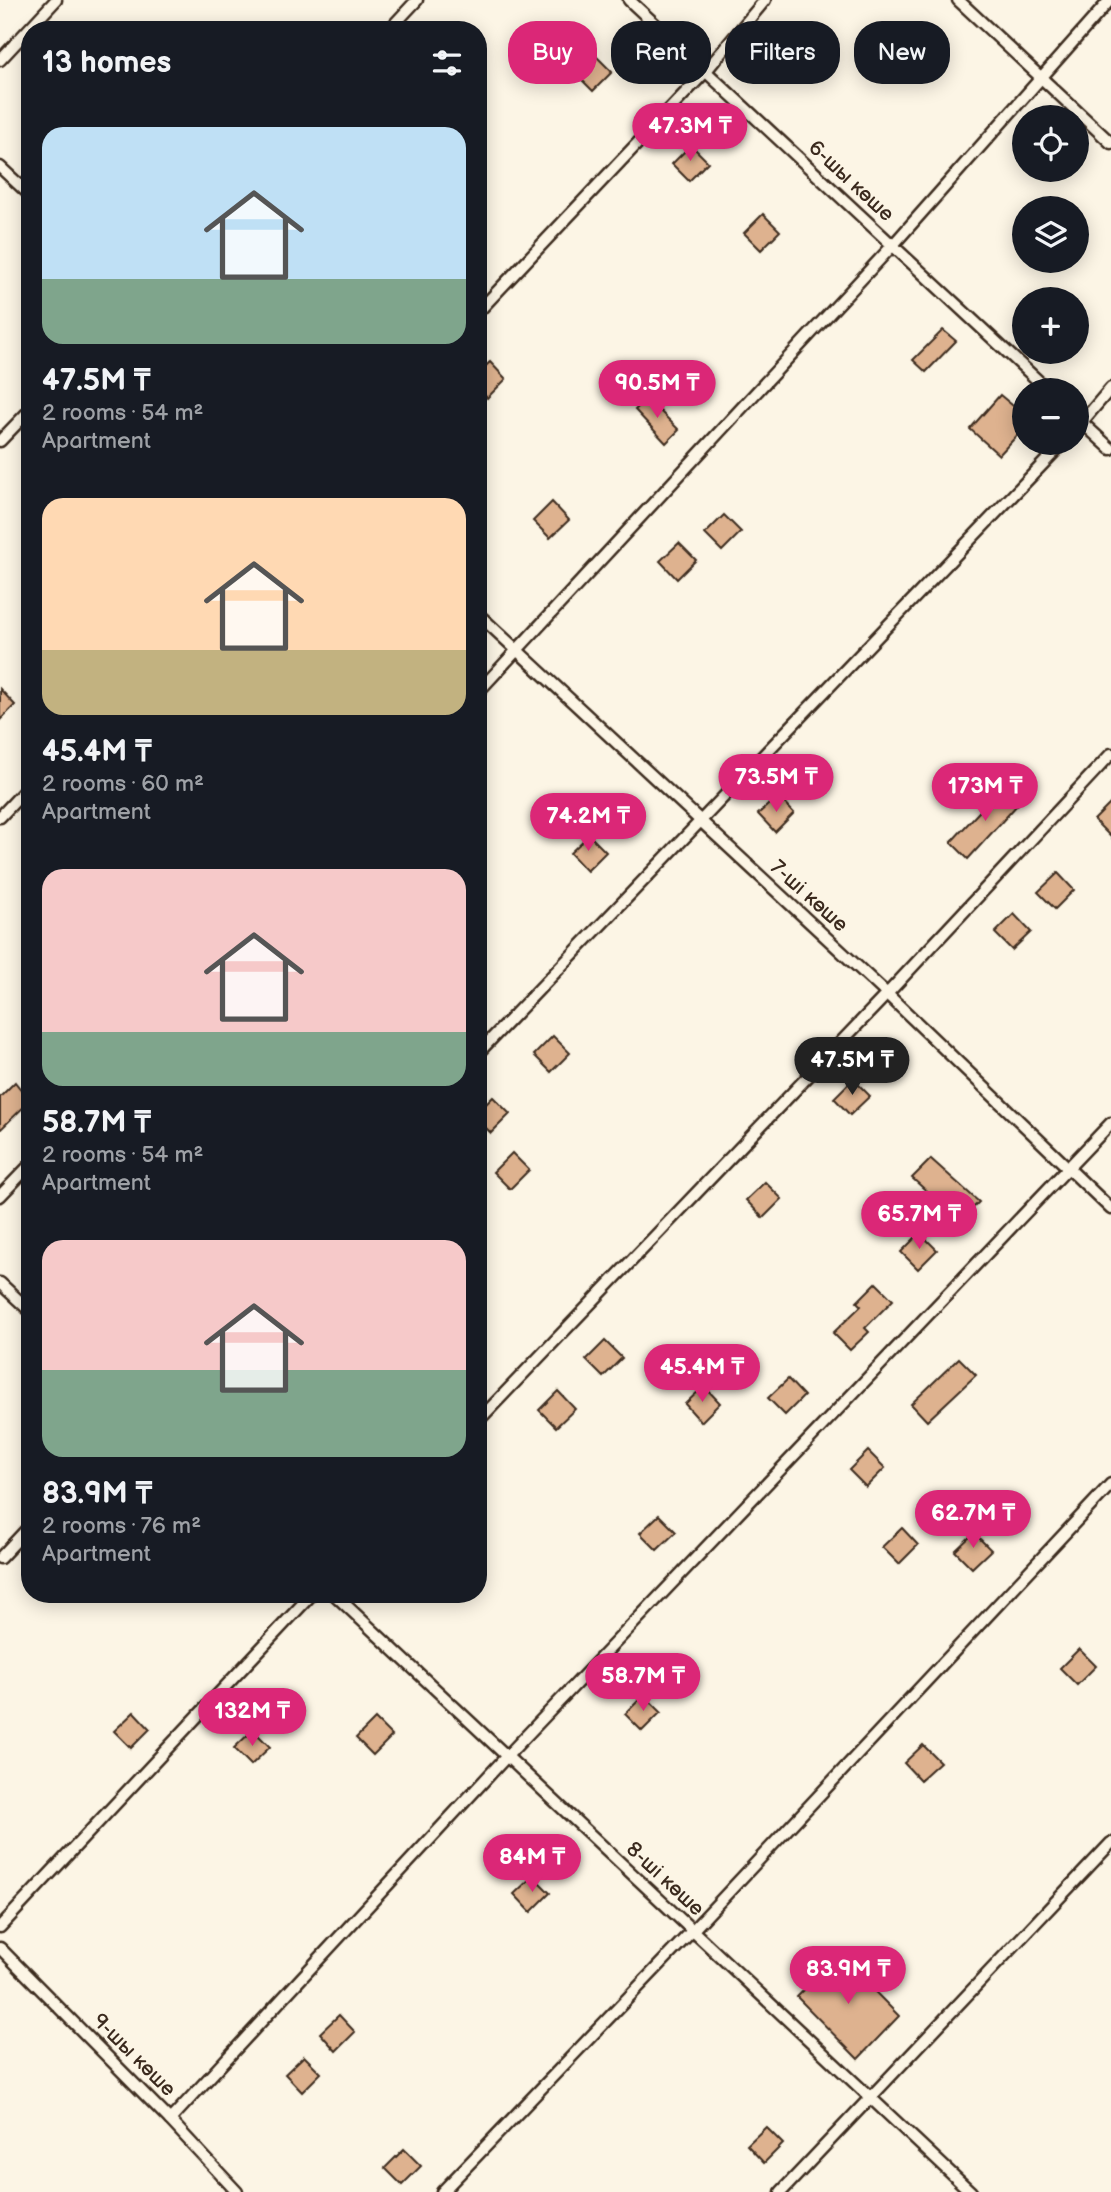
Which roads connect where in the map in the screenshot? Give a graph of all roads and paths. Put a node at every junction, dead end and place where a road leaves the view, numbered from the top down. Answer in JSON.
{"nodes":[{"id":1,"x":56,"y":0,"type":"edge"},
{"id":2,"x":417,"y":0,"type":"edge"},
{"id":3,"x":629,"y":0,"type":"edge"},
{"id":4,"x":765,"y":0,"type":"edge"},
{"id":5,"x":958,"y":0,"type":"edge"},
{"id":6,"x":1110,"y":0,"type":"edge"},
{"id":7,"x":36,"y":21,"type":"edge"},
{"id":8,"x":397,"y":21,"type":"edge"},
{"id":9,"x":651,"y":21,"type":"edge"},
{"id":10,"x":21,"y":38,"type":"edge"},
{"id":11,"x":0,"y":60,"type":"edge"},
{"id":12,"x":711,"y":65,"type":"edge"},
{"id":13,"x":1041,"y":76,"type":"junction"},
{"id":14,"x":711,"y":78,"type":"edge"},
{"id":15,"x":694,"y":84,"type":"edge"},
{"id":16,"x":1111,"y":143,"type":"edge"},
{"id":17,"x":0,"y":167,"type":"edge"},
{"id":18,"x":21,"y":187,"type":"edge"},
{"id":19,"x":893,"y":245,"type":"junction"},
{"id":20,"x":487,"y":302,"type":"edge"},
{"id":21,"x":1035,"y":378,"type":"edge"},
{"id":22,"x":1111,"y":387,"type":"edge"},
{"id":23,"x":1089,"y":411,"type":"edge"},
{"id":24,"x":21,"y":419,"type":"edge"},
{"id":25,"x":1089,"y":432,"type":"edge"},
{"id":26,"x":0,"y":441,"type":"edge"},
{"id":27,"x":1111,"y":449,"type":"edge"},
{"id":28,"x":1051,"y":455,"type":"edge"},
{"id":29,"x":487,"y":622,"type":"edge"},
{"id":30,"x":517,"y":650,"type":"junction"},
{"id":31,"x":487,"y":682,"type":"edge"},
{"id":32,"x":1111,"y":754,"type":"edge"},
{"id":33,"x":21,"y":795,"type":"edge"},
{"id":34,"x":0,"y":817,"type":"edge"},
{"id":35,"x":698,"y":821,"type":"junction"},
{"id":36,"x":887,"y":994,"type":"junction"},
{"id":37,"x":487,"y":1044,"type":"edge"},
{"id":38,"x":1111,"y":1123,"type":"edge"},
{"id":39,"x":1068,"y":1169,"type":"junction"},
{"id":40,"x":21,"y":1174,"type":"edge"},
{"id":41,"x":0,"y":1196,"type":"edge"},
{"id":42,"x":1111,"y":1209,"type":"edge"},
{"id":43,"x":0,"y":1283,"type":"edge"},
{"id":44,"x":21,"y":1303,"type":"edge"},
{"id":45,"x":487,"y":1412,"type":"edge"},
{"id":46,"x":1111,"y":1484,"type":"edge"},
{"id":47,"x":21,"y":1536,"type":"edge"},
{"id":48,"x":0,"y":1558,"type":"edge"},
{"id":49,"x":304,"y":1603,"type":"edge"},
{"id":50,"x":344,"y":1603,"type":"edge"},
{"id":51,"x":507,"y":1756,"type":"junction"},
{"id":52,"x":1111,"y":1843,"type":"edge"},
{"id":53,"x":0,"y":1927,"type":"edge"},
{"id":54,"x":692,"y":1931,"type":"junction"},
{"id":55,"x":0,"y":1948,"type":"edge"},
{"id":56,"x":870,"y":2098,"type":"junction"},
{"id":57,"x":170,"y":2120,"type":"junction"},
{"id":58,"x":237,"y":2192,"type":"edge"},
{"id":59,"x":442,"y":2192,"type":"edge"},
{"id":60,"x":781,"y":2192,"type":"edge"},
{"id":61,"x":971,"y":2192,"type":"edge"}],
"edges":[{"from":1,"to":7,"type":"lane"},
{"from":2,"to":8,"type":"lane"},
{"from":3,"to":9,"type":"lane","name":"6-шы көше"},
{"from":4,"to":12,"type":"lane"},
{"from":5,"to":13,"type":"lane"},
{"from":6,"to":13,"type":"lane"},
{"from":10,"to":11,"type":"lane"},
{"from":13,"to":16,"type":"lane"},
{"from":13,"to":19,"type":"lane"},
{"from":14,"to":19,"type":"lane","name":"6-шы көше"},
{"from":15,"to":20,"type":"lane"},
{"from":17,"to":18,"type":"lane"},
{"from":19,"to":21,"type":"lane","name":"6-шы көше"},
{"from":19,"to":30,"type":"lane"},
{"from":22,"to":23,"type":"lane"},
{"from":24,"to":26,"type":"lane"},
{"from":25,"to":27,"type":"lane"},
{"from":28,"to":35,"type":"lane"},
{"from":29,"to":30,"type":"lane","name":"7-ші көше"},
{"from":30,"to":31,"type":"lane"},
{"from":30,"to":35,"type":"lane","name":"7-ші көше"},
{"from":32,"to":36,"type":"lane"},
{"from":33,"to":34,"type":"lane"},
{"from":35,"to":36,"type":"lane","name":"7-ші көше"},
{"from":35,"to":37,"type":"lane"},
{"from":36,"to":39,"type":"lane","name":"7-ші көше"},
{"from":36,"to":45,"type":"lane"},
{"from":38,"to":39,"type":"lane"},
{"from":39,"to":42,"type":"lane","name":"7-ші көше"},
{"from":39,"to":51,"type":"lane"},
{"from":40,"to":41,"type":"lane"},
{"from":43,"to":44,"type":"lane"},
{"from":46,"to":54,"type":"lane"},
{"from":47,"to":48,"type":"lane"},
{"from":49,"to":53,"type":"lane"},
{"from":50,"to":51,"type":"lane","name":"8-ші көше"},
{"from":51,"to":54,"type":"lane","name":"8-ші көше"},
{"from":51,"to":57,"type":"lane"},
{"from":52,"to":56,"type":"lane"},
{"from":54,"to":56,"type":"lane","name":"8-ші көше"},
{"from":54,"to":59,"type":"lane"},
{"from":55,"to":57,"type":"lane","name":"9-шы көше"},
{"from":56,"to":60,"type":"lane"},
{"from":56,"to":61,"type":"lane","name":"8-ші көше"},
{"from":57,"to":58,"type":"lane","name":"9-шы көше"}]}
